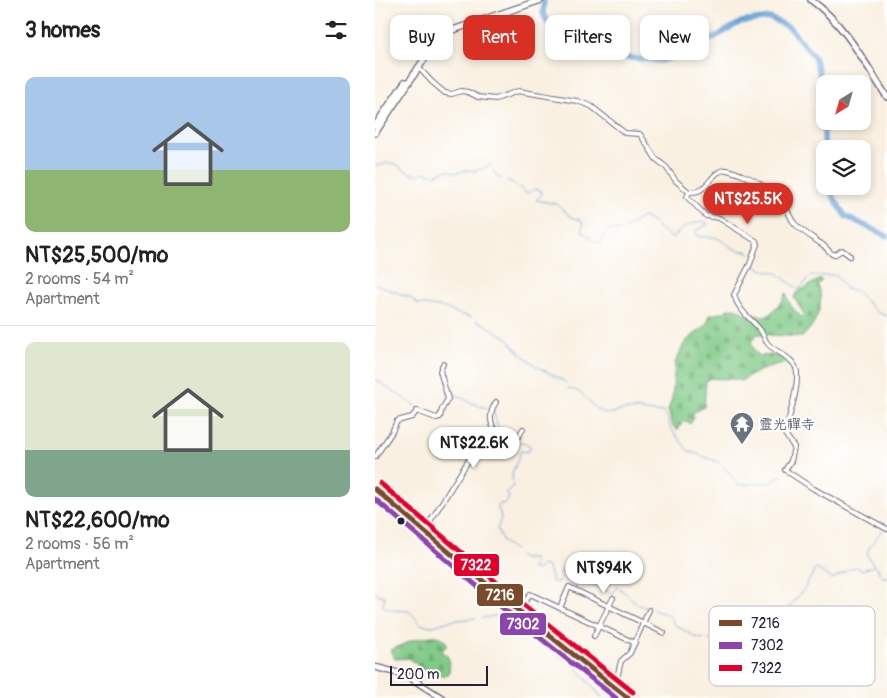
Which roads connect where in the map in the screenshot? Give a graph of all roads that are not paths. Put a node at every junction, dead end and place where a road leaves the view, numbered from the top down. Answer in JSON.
{"nodes":[{"id":1,"x":533,"y":0,"type":"edge"},
{"id":2,"x":541,"y":0,"type":"edge"},
{"id":3,"x":811,"y":0,"type":"edge"},
{"id":4,"x":523,"y":5,"type":"junction"},
{"id":5,"x":418,"y":67,"type":"junction"},
{"id":6,"x":887,"y":97,"type":"edge"},
{"id":7,"x":375,"y":126,"type":"edge"},
{"id":8,"x":375,"y":133,"type":"edge"},
{"id":9,"x":689,"y":192,"type":"junction"},
{"id":10,"x":850,"y":256,"type":"dead end"},
{"id":11,"x":443,"y":364,"type":"dead end"},
{"id":12,"x":496,"y":402,"type":"dead end"},
{"id":13,"x":494,"y":429,"type":"junction"},
{"id":14,"x":523,"y":429,"type":"dead end"},
{"id":15,"x":375,"y":458,"type":"edge"},
{"id":16,"x":375,"y":489,"type":"edge"},
{"id":17,"x":887,"y":529,"type":"edge"},
{"id":18,"x":424,"y":531,"type":"junction"},
{"id":19,"x":613,"y":598,"type":"dead end"},
{"id":20,"x":510,"y":604,"type":"junction"},
{"id":21,"x":609,"y":606,"type":"junction"},
{"id":22,"x":560,"y":608,"type":"junction"},
{"id":23,"x":649,"y":610,"type":"dead end"},
{"id":24,"x":643,"y":623,"type":"junction"},
{"id":25,"x":599,"y":626,"type":"junction"},
{"id":26,"x":664,"y":633,"type":"dead end"},
{"id":27,"x":595,"y":636,"type":"dead end"},
{"id":28,"x":635,"y":643,"type":"junction"},
{"id":29,"x":375,"y":666,"type":"edge"},
{"id":30,"x":613,"y":686,"type":"junction"},
{"id":31,"x":442,"y":698,"type":"edge"},
{"id":32,"x":628,"y":698,"type":"edge"}],
"edges":[{"from":1,"to":4,"type":"main road"},
{"from":2,"to":4,"type":"main road"},
{"from":3,"to":6,"type":"street"},
{"from":4,"to":5,"type":"main road"},
{"from":4,"to":7,"type":"main road"},
{"from":5,"to":8,"type":"main road"},
{"from":5,"to":9,"type":"street"},
{"from":9,"to":10,"type":"street"},
{"from":9,"to":17,"type":"street"},
{"from":11,"to":15,"type":"street"},
{"from":12,"to":13,"type":"street"},
{"from":13,"to":14,"type":"street"},
{"from":13,"to":18,"type":"street"},
{"from":16,"to":18,"type":"main road"},
{"from":18,"to":20,"type":"main road"},
{"from":19,"to":21,"type":"street"},
{"from":20,"to":22,"type":"street"},
{"from":20,"to":30,"type":"main road"},
{"from":21,"to":22,"type":"street"},
{"from":21,"to":24,"type":"street"},
{"from":21,"to":25,"type":"street"},
{"from":22,"to":25,"type":"street"},
{"from":23,"to":24,"type":"street"},
{"from":24,"to":26,"type":"street"},
{"from":24,"to":28,"type":"street"},
{"from":25,"to":27,"type":"street"},
{"from":25,"to":28,"type":"street"},
{"from":28,"to":30,"type":"street"},
{"from":29,"to":31,"type":"street"},
{"from":30,"to":32,"type":"main road"}]}
